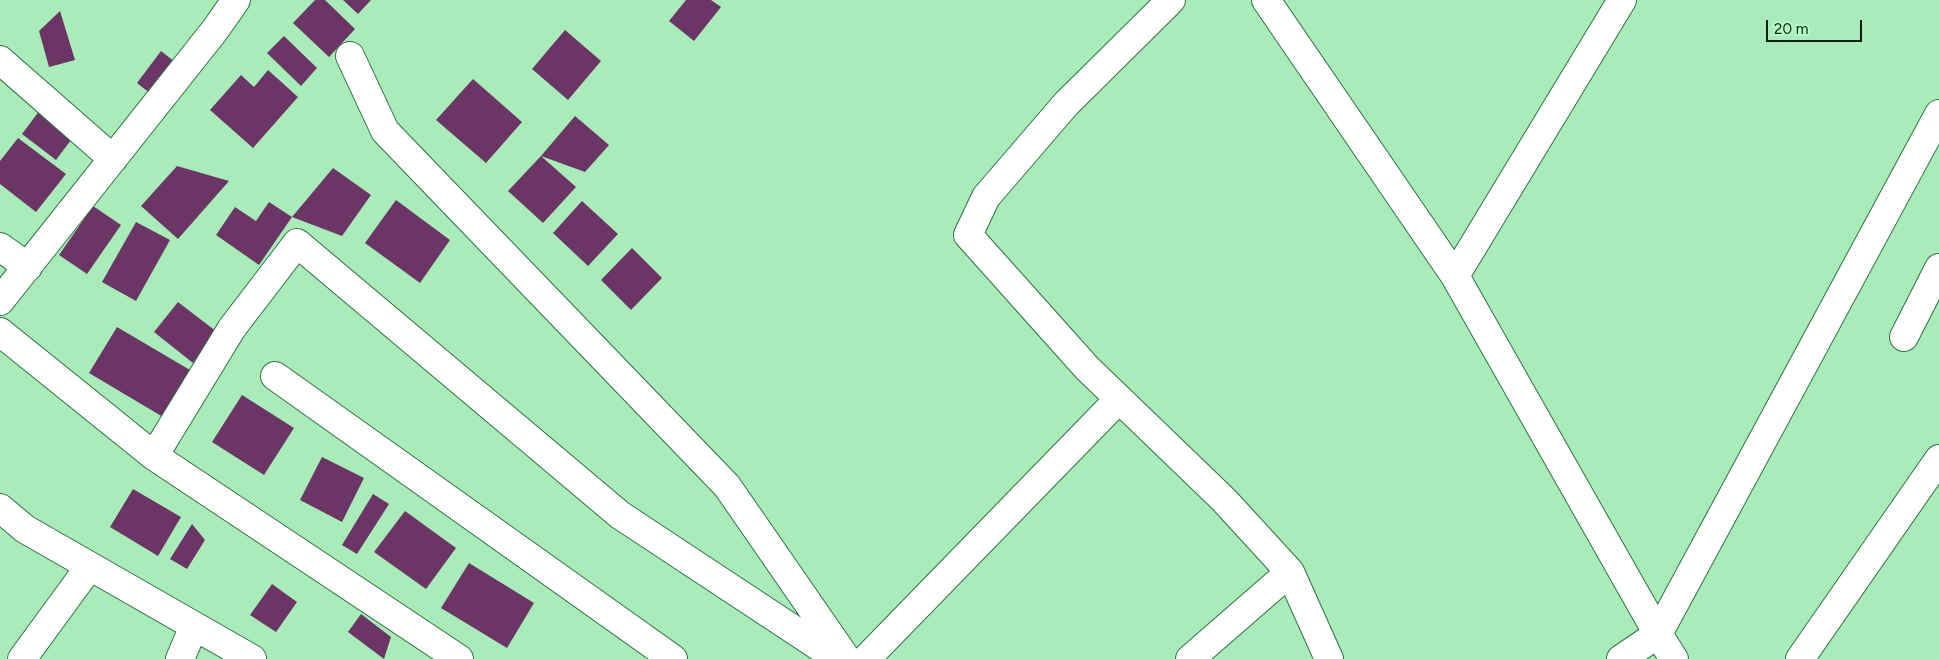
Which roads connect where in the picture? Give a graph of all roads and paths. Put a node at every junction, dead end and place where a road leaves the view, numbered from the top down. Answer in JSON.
{"nodes":[{"id":1,"x":236,"y":0,"type":"edge"},
{"id":2,"x":1170,"y":0,"type":"edge"},
{"id":3,"x":1622,"y":0,"type":"edge"},
{"id":4,"x":1276,"y":6,"type":"edge"},
{"id":5,"x":350,"y":56,"type":"dead end"},
{"id":6,"x":0,"y":60,"type":"edge"},
{"id":7,"x":1939,"y":114,"type":"edge"},
{"id":8,"x":113,"y":159,"type":"junction"},
{"id":9,"x":0,"y":246,"type":"edge"},
{"id":10,"x":28,"y":267,"type":"junction"},
{"id":11,"x":1939,"y":268,"type":"edge"},
{"id":12,"x":1455,"y":276,"type":"junction"},
{"id":13,"x":0,"y":301,"type":"edge"},
{"id":14,"x":0,"y":332,"type":"edge"},
{"id":15,"x":1904,"y":337,"type":"dead end"},
{"id":16,"x":275,"y":376,"type":"dead end"},
{"id":17,"x":1119,"y":399,"type":"junction"},
{"id":18,"x":154,"y":456,"type":"junction"},
{"id":19,"x":1939,"y":459,"type":"edge"},
{"id":20,"x":0,"y":508,"type":"edge"},
{"id":21,"x":90,"y":566,"type":"junction"},
{"id":22,"x":1290,"y":572,"type":"junction"},
{"id":23,"x":194,"y":626,"type":"junction"},
{"id":24,"x":1658,"y":634,"type":"junction"},
{"id":25,"x":22,"y":659,"type":"edge"},
{"id":26,"x":180,"y":659,"type":"edge"},
{"id":27,"x":252,"y":659,"type":"edge"},
{"id":28,"x":459,"y":659,"type":"edge"},
{"id":29,"x":673,"y":659,"type":"edge"},
{"id":30,"x":838,"y":659,"type":"edge"},
{"id":31,"x":847,"y":659,"type":"edge"},
{"id":32,"x":866,"y":659,"type":"edge"},
{"id":33,"x":1190,"y":659,"type":"edge"},
{"id":34,"x":1329,"y":659,"type":"edge"},
{"id":35,"x":1621,"y":659,"type":"edge"},
{"id":36,"x":1674,"y":659,"type":"edge"},
{"id":37,"x":1800,"y":659,"type":"edge"}],
"edges":[{"from":1,"to":8,"type":"street"},
{"from":2,"to":17,"type":"street"},
{"from":3,"to":12,"type":"street"},
{"from":4,"to":12,"type":"street"},
{"from":5,"to":31,"type":"street"},
{"from":6,"to":8,"type":"street"},
{"from":7,"to":24,"type":"street"},
{"from":8,"to":10,"type":"street"},
{"from":9,"to":10,"type":"street"},
{"from":10,"to":13,"type":"street"},
{"from":11,"to":15,"type":"street"},
{"from":12,"to":24,"type":"street"},
{"from":14,"to":18,"type":"street"},
{"from":16,"to":29,"type":"street"},
{"from":17,"to":22,"type":"street"},
{"from":17,"to":32,"type":"street"},
{"from":18,"to":28,"type":"street"},
{"from":18,"to":30,"type":"street"},
{"from":19,"to":37,"type":"street"},
{"from":20,"to":21,"type":"street"},
{"from":21,"to":23,"type":"street"},
{"from":21,"to":25,"type":"street"},
{"from":22,"to":33,"type":"street"},
{"from":22,"to":34,"type":"street"},
{"from":23,"to":26,"type":"street"},
{"from":23,"to":27,"type":"street"},
{"from":24,"to":35,"type":"street"},
{"from":24,"to":36,"type":"street"}]}
